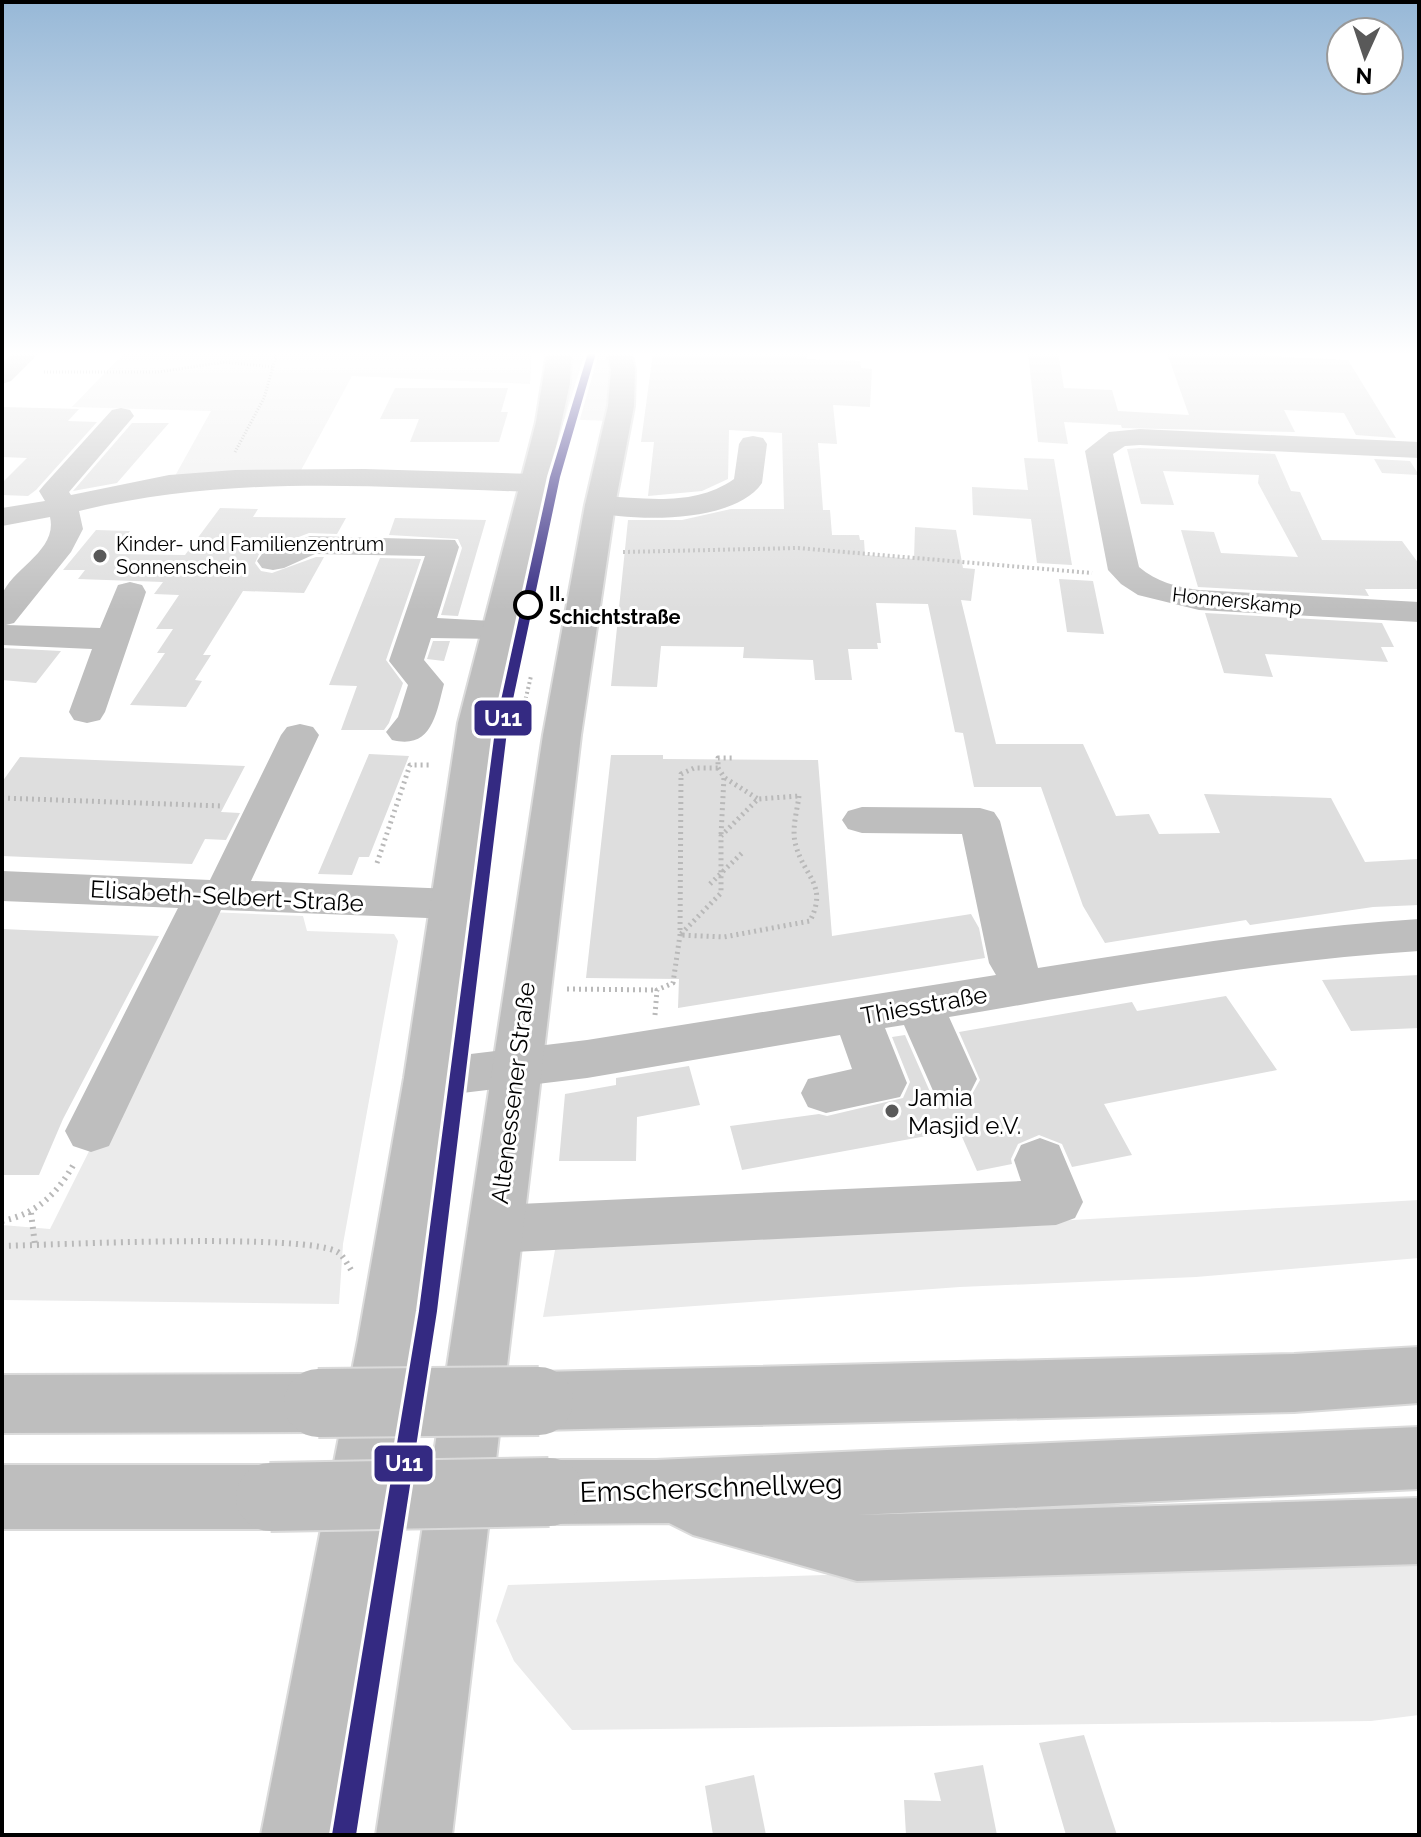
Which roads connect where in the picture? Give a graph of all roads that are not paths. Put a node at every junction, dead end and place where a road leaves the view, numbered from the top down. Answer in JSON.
{"nodes":[{"id":1,"x":108,"y":439,"type":"edge"},
{"id":2,"x":544,"y":439,"type":"edge"},
{"id":3,"x":614,"y":439,"type":"edge"},
{"id":4,"x":1118,"y":439,"type":"edge"},
{"id":5,"x":1177,"y":439,"type":"edge"},
{"id":6,"x":753,"y":444,"type":"dead end"},
{"id":7,"x":1419,"y":450,"type":"edge"},
{"id":8,"x":534,"y":483,"type":"junction"},
{"id":9,"x":62,"y":504,"type":"junction"},
{"id":10,"x":600,"y":505,"type":"junction"},
{"id":11,"x":2,"y":517,"type":"edge"},
{"id":12,"x":273,"y":561,"type":"dead end"},
{"id":13,"x":130,"y":592,"type":"dead end"},
{"id":14,"x":8,"y":599,"type":"edge"},
{"id":15,"x":1419,"y":612,"type":"edge"},
{"id":16,"x":417,"y":628,"type":"junction"},
{"id":17,"x":499,"y":629,"type":"junction"},
{"id":18,"x":2,"y":635,"type":"edge"},
{"id":19,"x":113,"y":639,"type":"junction"},
{"id":20,"x":87,"y":712,"type":"dead end"},
{"id":21,"x":405,"y":732,"type":"dead end"},
{"id":22,"x":300,"y":735,"type":"dead end"},
{"id":23,"x":862,"y":820,"type":"dead end"},
{"id":24,"x":2,"y":886,"type":"edge"},
{"id":25,"x":214,"y":896,"type":"junction"},
{"id":26,"x":453,"y":904,"type":"junction"},
{"id":27,"x":1419,"y":935,"type":"edge"},
{"id":28,"x":1026,"y":988,"type":"junction"},
{"id":29,"x":920,"y":1006,"type":"junction"},
{"id":30,"x":857,"y":1017,"type":"junction"},
{"id":31,"x":515,"y":1070,"type":"junction"},
{"id":32,"x":429,"y":1078,"type":"junction"},
{"id":33,"x":952,"y":1079,"type":"dead end"},
{"id":34,"x":826,"y":1093,"type":"dead end"},
{"id":35,"x":91,"y":1131,"type":"road end"},
{"id":36,"x":1040,"y":1160,"type":"dead end"},
{"id":37,"x":495,"y":1229,"type":"junction"},
{"id":38,"x":1419,"y":1375,"type":"edge"},
{"id":39,"x":2,"y":1404,"type":"edge"},
{"id":40,"x":1419,"y":1458,"type":"edge"},
{"id":41,"x":656,"y":1492,"type":"junction"},
{"id":42,"x":2,"y":1497,"type":"edge"},
{"id":43,"x":1419,"y":1531,"type":"edge"},
{"id":44,"x":299,"y":1835,"type":"edge"},
{"id":45,"x":414,"y":1835,"type":"edge"}],
"edges":[{"from":1,"to":9,"type":"main road"},
{"from":2,"to":8,"type":"main road"},
{"from":3,"to":10,"type":"main road","name":"Altenessener Straße"},
{"from":4,"to":15,"type":"main road","name":"Honnerskamp"},
{"from":5,"to":7,"type":"main road","name":"Honnerskamp"},
{"from":6,"to":10,"type":"main road"},
{"from":8,"to":9,"type":"main road"},
{"from":8,"to":17,"type":"main road"},
{"from":9,"to":11,"type":"main road"},
{"from":9,"to":14,"type":"main road"},
{"from":10,"to":31,"type":"main road","name":"Altenessener Straße"},
{"from":12,"to":16,"type":"main road"},
{"from":13,"to":19,"type":"main road"},
{"from":16,"to":17,"type":"main road"},
{"from":16,"to":21,"type":"main road"},
{"from":17,"to":26,"type":"main road"},
{"from":18,"to":19,"type":"main road"},
{"from":19,"to":20,"type":"main road"},
{"from":22,"to":25,"type":"main road"},
{"from":23,"to":28,"type":"main road"},
{"from":24,"to":25,"type":"main road","name":"Elisabeth-Selbert-Straße"},
{"from":25,"to":26,"type":"main road","name":"Elisabeth-Selbert-Straße"},
{"from":25,"to":35,"type":"main road"},
{"from":26,"to":32,"type":"main road"},
{"from":27,"to":28,"type":"main road","name":"Thiesstraße"},
{"from":28,"to":29,"type":"main road","name":"Thiesstraße"},
{"from":29,"to":30,"type":"main road","name":"Thiesstraße"},
{"from":29,"to":33,"type":"main road"},
{"from":30,"to":31,"type":"main road","name":"Thiesstraße"},
{"from":30,"to":34,"type":"main road"},
{"from":31,"to":32,"type":"main road","name":"Thiesstraße"},
{"from":31,"to":37,"type":"main road","name":"Altenessener Straße"},
{"from":32,"to":44,"type":"main road"},
{"from":36,"to":37,"type":"main road"},
{"from":37,"to":45,"type":"main road","name":"Altenessener Straße"},
{"from":38,"to":39,"type":"main road","bridge":true},
{"from":40,"to":41,"type":"main road","name":"Emscherschnellweg"},
{"from":41,"to":42,"type":"main road","name":"Emscherschnellweg","bridge":true},
{"from":41,"to":43,"type":"main road"}]}
